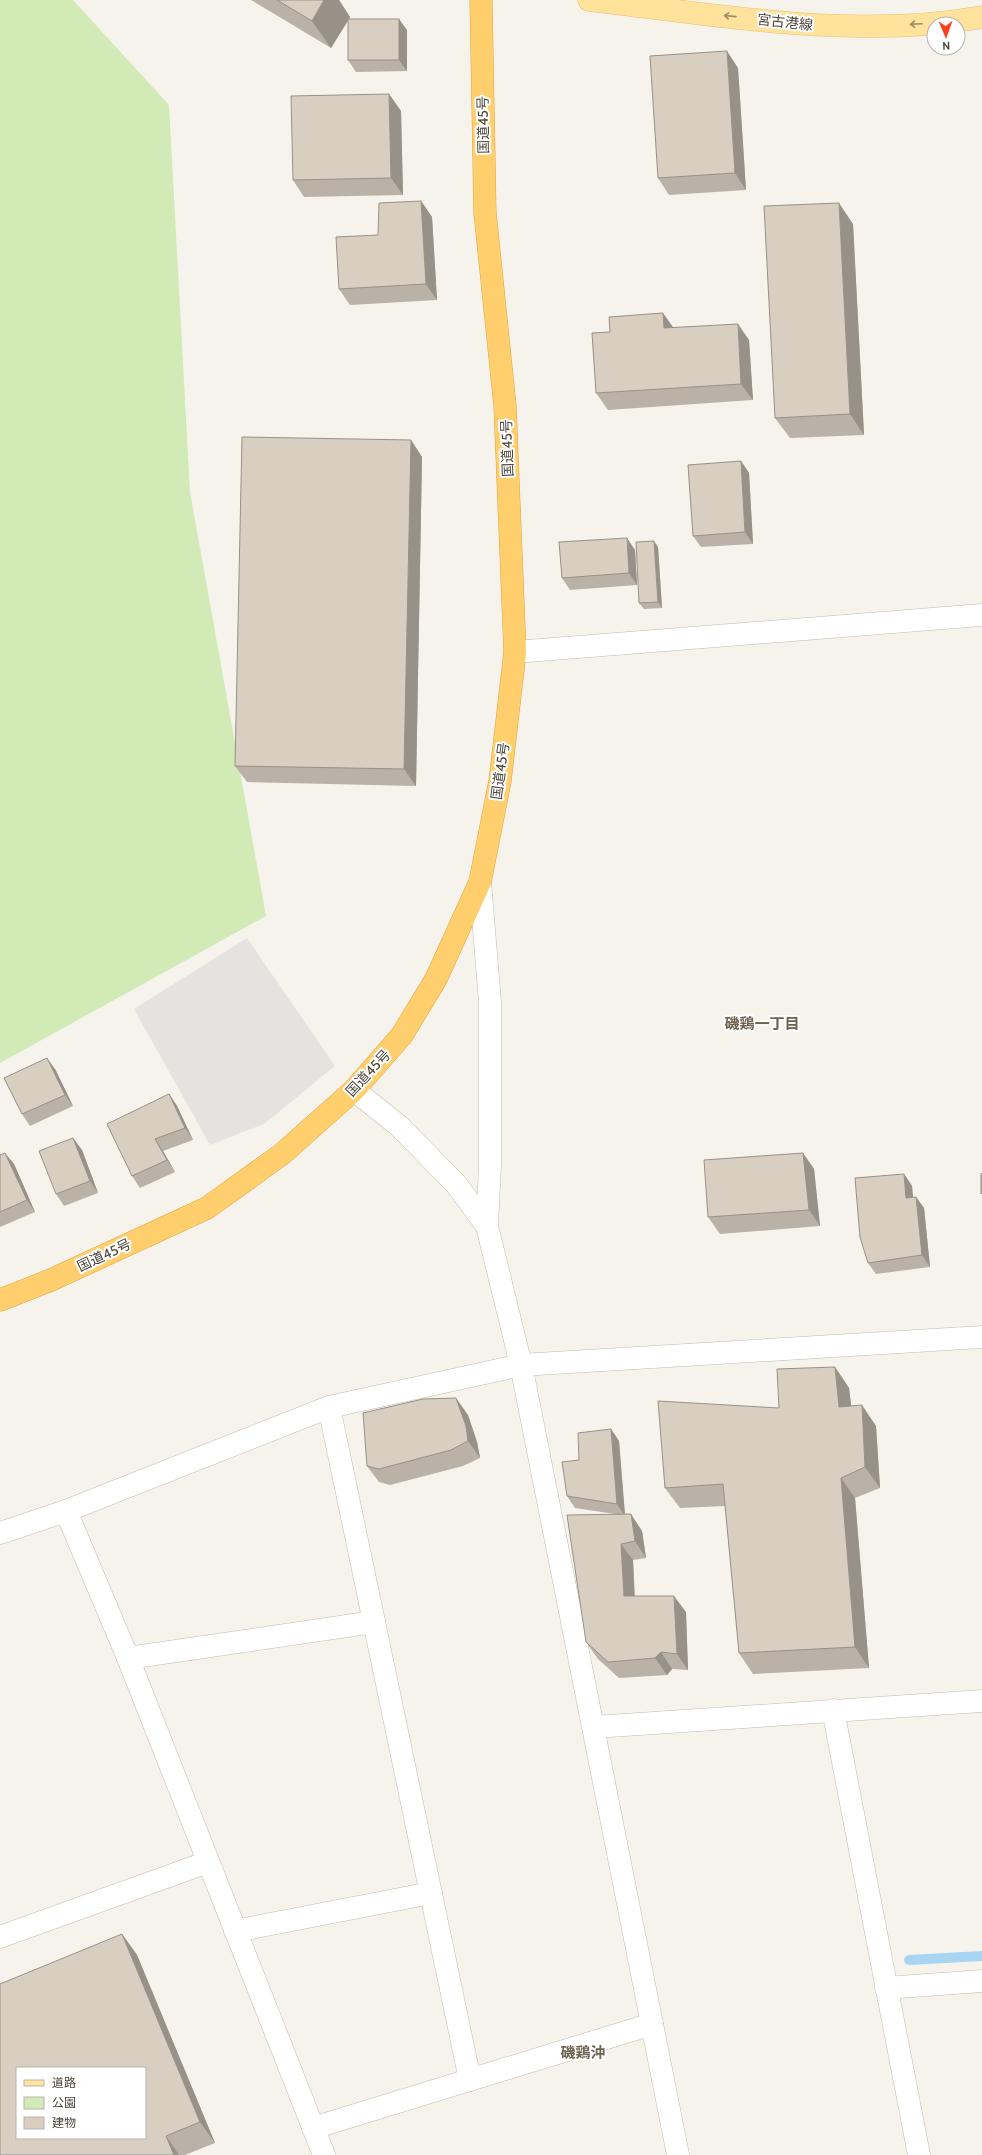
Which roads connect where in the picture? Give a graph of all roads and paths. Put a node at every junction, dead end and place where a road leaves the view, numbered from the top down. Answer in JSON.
{"nodes":[{"id":1,"x":481,"y":0,"type":"edge"},
{"id":2,"x":589,"y":0,"type":"edge"},
{"id":3,"x":982,"y":16,"type":"edge"},
{"id":4,"x":982,"y":615,"type":"edge"},
{"id":5,"x":515,"y":652,"type":"junction"},
{"id":6,"x":480,"y":882,"type":"junction"},
{"id":7,"x":354,"y":1090,"type":"junction"},
{"id":8,"x":487,"y":1226,"type":"junction"},
{"id":9,"x":0,"y":1300,"type":"edge"},
{"id":10,"x":982,"y":1337,"type":"edge"},
{"id":11,"x":520,"y":1365,"type":"junction"},
{"id":12,"x":329,"y":1407,"type":"junction"},
{"id":13,"x":66,"y":1510,"type":"junction"},
{"id":14,"x":0,"y":1533,"type":"edge"},
{"id":15,"x":374,"y":1622,"type":"junction"},
{"id":16,"x":128,"y":1658,"type":"junction"},
{"id":17,"x":982,"y":1701,"type":"edge"},
{"id":18,"x":833,"y":1710,"type":"junction"},
{"id":19,"x":594,"y":1727,"type":"junction"},
{"id":20,"x":208,"y":1862,"type":"junction"},
{"id":21,"x":431,"y":1893,"type":"junction"},
{"id":22,"x":235,"y":1931,"type":"junction"},
{"id":23,"x":0,"y":1937,"type":"edge"},
{"id":24,"x":982,"y":1982,"type":"edge"},
{"id":25,"x":886,"y":1988,"type":"junction"},
{"id":26,"x":652,"y":2024,"type":"junction"},
{"id":27,"x":470,"y":2080,"type":"junction"},
{"id":28,"x":313,"y":2128,"type":"junction"},
{"id":29,"x":324,"y":2155,"type":"edge"},
{"id":30,"x":678,"y":2155,"type":"edge"},
{"id":31,"x":918,"y":2155,"type":"edge"}],
"edges":[{"from":1,"to":5,"type":"highway","name":"国道45号"},
{"from":3,"to":2,"type":"main road","name":"宮古港線","one_way":true},
{"from":4,"to":5,"type":"street"},
{"from":5,"to":6,"type":"highway","name":"国道45号"},
{"from":6,"to":7,"type":"highway","name":"国道45号"},
{"from":6,"to":8,"type":"street"},
{"from":7,"to":8,"type":"street"},
{"from":7,"to":9,"type":"highway","name":"国道45号"},
{"from":8,"to":11,"type":"street"},
{"from":10,"to":11,"type":"street"},
{"from":11,"to":12,"type":"street"},
{"from":11,"to":19,"type":"street"},
{"from":12,"to":13,"type":"street"},
{"from":12,"to":15,"type":"street"},
{"from":13,"to":14,"type":"street"},
{"from":13,"to":16,"type":"street"},
{"from":15,"to":16,"type":"street"},
{"from":15,"to":21,"type":"street"},
{"from":16,"to":20,"type":"street"},
{"from":17,"to":18,"type":"street"},
{"from":18,"to":19,"type":"street"},
{"from":18,"to":25,"type":"street"},
{"from":19,"to":26,"type":"street"},
{"from":20,"to":22,"type":"street"},
{"from":20,"to":23,"type":"street"},
{"from":21,"to":22,"type":"street"},
{"from":21,"to":27,"type":"street"},
{"from":22,"to":28,"type":"street"},
{"from":24,"to":25,"type":"street"},
{"from":25,"to":31,"type":"street"},
{"from":26,"to":27,"type":"street"},
{"from":26,"to":30,"type":"street"},
{"from":27,"to":28,"type":"street"},
{"from":28,"to":29,"type":"street"}]}
